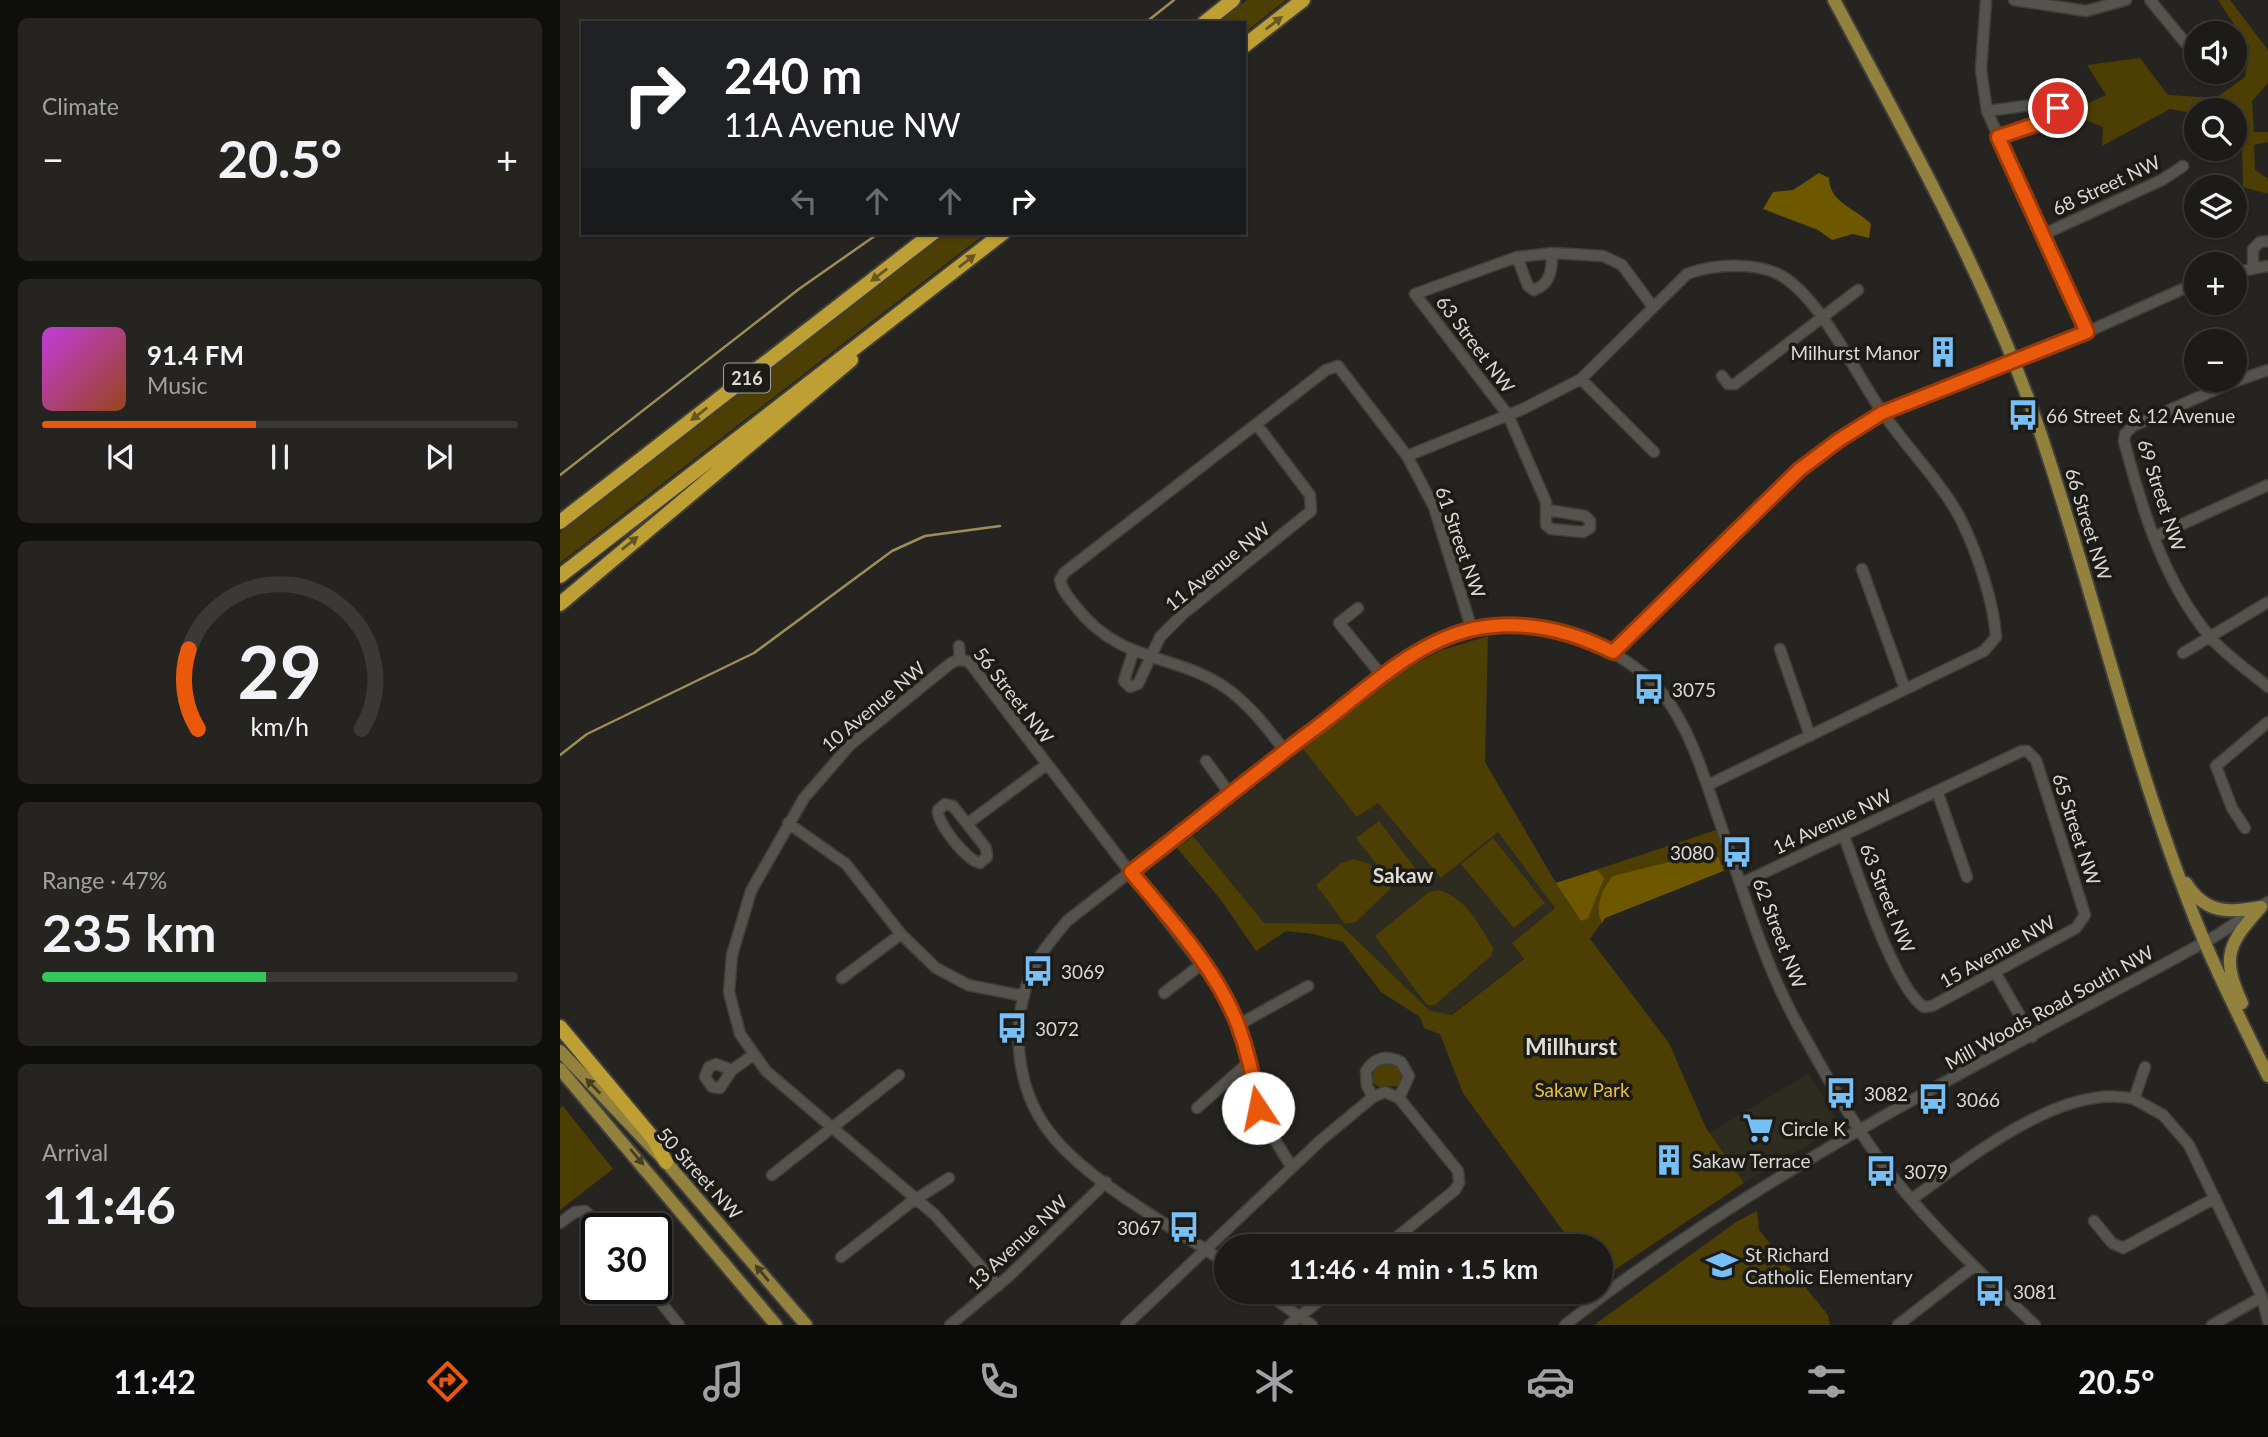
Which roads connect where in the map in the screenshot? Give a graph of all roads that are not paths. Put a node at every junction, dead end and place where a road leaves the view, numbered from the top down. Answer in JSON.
{"nodes":[{"id":1,"x":1233,"y":0,"type":"edge"},
{"id":2,"x":1303,"y":0,"type":"edge"},
{"id":3,"x":1834,"y":0,"type":"edge"},
{"id":4,"x":1986,"y":0,"type":"edge"},
{"id":5,"x":2014,"y":0,"type":"edge"},
{"id":6,"x":2126,"y":0,"type":"edge"},
{"id":7,"x":2150,"y":0,"type":"edge"},
{"id":8,"x":1207,"y":21,"type":"edge"},
{"id":9,"x":2184,"y":41,"type":"edge"},
{"id":10,"x":1246,"y":44,"type":"edge"},
{"id":11,"x":1987,"y":111,"type":"junction"},
{"id":12,"x":1998,"y":137,"type":"junction"},
{"id":13,"x":2183,"y":166,"type":"dead end"},
{"id":14,"x":2044,"y":234,"type":"junction"},
{"id":15,"x":930,"y":235,"type":"edge"},
{"id":16,"x":1000,"y":235,"type":"edge"},
{"id":17,"x":2268,"y":241,"type":"edge"},
{"id":18,"x":1552,"y":253,"type":"junction"},
{"id":19,"x":1517,"y":257,"type":"junction"},
{"id":20,"x":2268,"y":266,"type":"edge"},
{"id":21,"x":2253,"y":267,"type":"junction"},
{"id":22,"x":2247,"y":269,"type":"edge"},
{"id":23,"x":2184,"y":288,"type":"edge"},
{"id":24,"x":1858,"y":290,"type":"dead end"},
{"id":25,"x":1653,"y":307,"type":"junction"},
{"id":26,"x":894,"y":317,"type":"junction"},
{"id":27,"x":1821,"y":318,"type":"junction"},
{"id":28,"x":2087,"y":332,"type":"junction"},
{"id":29,"x":2014,"y":361,"type":"junction"},
{"id":30,"x":2268,"y":370,"type":"edge"},
{"id":31,"x":1721,"y":376,"type":"dead end"},
{"id":32,"x":1581,"y":379,"type":"junction"},
{"id":33,"x":1882,"y":413,"type":"junction"},
{"id":34,"x":1508,"y":415,"type":"junction"},
{"id":35,"x":1257,"y":425,"type":"junction"},
{"id":36,"x":1654,"y":452,"type":"dead end"},
{"id":37,"x":1407,"y":456,"type":"junction"},
{"id":38,"x":2268,"y":485,"type":"edge"},
{"id":39,"x":1965,"y":502,"type":"dead end"},
{"id":40,"x":1955,"y":509,"type":"junction"},
{"id":41,"x":1548,"y":510,"type":"dead end"},
{"id":42,"x":560,"y":522,"type":"edge"},
{"id":43,"x":620,"y":530,"type":"junction"},
{"id":44,"x":2154,"y":537,"type":"junction"},
{"id":45,"x":1861,"y":569,"type":"dead end"},
{"id":46,"x":560,"y":576,"type":"edge"},
{"id":47,"x":560,"y":586,"type":"edge"},
{"id":48,"x":2268,"y":602,"type":"edge"},
{"id":49,"x":560,"y":604,"type":"edge"},
{"id":50,"x":1358,"y":608,"type":"dead end"},
{"id":51,"x":1472,"y":630,"type":"junction"},
{"id":52,"x":2210,"y":637,"type":"junction"},
{"id":53,"x":959,"y":646,"type":"dead end"},
{"id":54,"x":1780,"y":649,"type":"dead end"},
{"id":55,"x":1133,"y":652,"type":"junction"},
{"id":56,"x":1613,"y":652,"type":"junction"},
{"id":57,"x":2183,"y":653,"type":"dead end"},
{"id":58,"x":1148,"y":658,"type":"junction"},
{"id":59,"x":961,"y":659,"type":"junction"},
{"id":60,"x":1382,"y":676,"type":"junction"},
{"id":61,"x":2268,"y":687,"type":"edge"},
{"id":62,"x":1905,"y":689,"type":"junction"},
{"id":63,"x":2268,"y":722,"type":"edge"},
{"id":64,"x":1810,"y":736,"type":"junction"},
{"id":65,"x":1285,"y":751,"type":"junction"},
{"id":66,"x":2030,"y":752,"type":"joint"},
{"id":67,"x":1206,"y":761,"type":"dead end"},
{"id":68,"x":1046,"y":765,"type":"junction"},
{"id":69,"x":1707,"y":785,"type":"junction"},
{"id":70,"x":1937,"y":791,"type":"junction"},
{"id":71,"x":1230,"y":794,"type":"junction"},
{"id":72,"x":788,"y":823,"type":"junction"},
{"id":73,"x":967,"y":824,"type":"junction"},
{"id":74,"x":2245,"y":828,"type":"dead end"},
{"id":75,"x":1844,"y":836,"type":"junction"},
{"id":76,"x":2172,"y":856,"type":"junction"},
{"id":77,"x":1131,"y":872,"type":"junction"},
{"id":78,"x":1967,"y":877,"type":"dead end"},
{"id":79,"x":1742,"y":883,"type":"junction"},
{"id":80,"x":2265,"y":904,"type":"edge"},
{"id":81,"x":2083,"y":919,"type":"joint"},
{"id":82,"x":901,"y":934,"type":"junction"},
{"id":83,"x":2205,"y":942,"type":"junction"},
{"id":84,"x":1202,"y":964,"type":"junction"},
{"id":85,"x":1996,"y":972,"type":"junction"},
{"id":86,"x":842,"y":978,"type":"dead end"},
{"id":87,"x":1308,"y":986,"type":"dead end"},
{"id":88,"x":1164,"y":993,"type":"dead end"},
{"id":89,"x":1024,"y":996,"type":"junction"},
{"id":90,"x":1924,"y":1007,"type":"joint"},
{"id":91,"x":1238,"y":1025,"type":"junction"},
{"id":92,"x":560,"y":1027,"type":"edge"},
{"id":93,"x":2247,"y":1033,"type":"junction"},
{"id":94,"x":2032,"y":1037,"type":"junction"},
{"id":95,"x":560,"y":1051,"type":"edge"},
{"id":96,"x":752,"y":1055,"type":"junction"},
{"id":97,"x":1249,"y":1062,"type":"junction"},
{"id":98,"x":2146,"y":1067,"type":"dead end"},
{"id":99,"x":560,"y":1069,"type":"edge"},
{"id":100,"x":732,"y":1070,"type":"dead end"},
{"id":101,"x":899,"y":1075,"type":"dead end"},
{"id":102,"x":2268,"y":1076,"type":"edge"},
{"id":103,"x":1376,"y":1095,"type":"junction"},
{"id":104,"x":1399,"y":1098,"type":"junction"},
{"id":105,"x":2134,"y":1099,"type":"junction"},
{"id":106,"x":1197,"y":1108,"type":"dead end"},
{"id":107,"x":832,"y":1128,"type":"junction"},
{"id":108,"x":1860,"y":1130,"type":"junction"},
{"id":109,"x":666,"y":1162,"type":"junction"},
{"id":110,"x":1291,"y":1167,"type":"junction"},
{"id":111,"x":772,"y":1175,"type":"dead end"},
{"id":112,"x":948,"y":1178,"type":"dead end"},
{"id":113,"x":1105,"y":1182,"type":"junction"},
{"id":114,"x":2215,"y":1198,"type":"junction"},
{"id":115,"x":917,"y":1199,"type":"junction"},
{"id":116,"x":1912,"y":1199,"type":"junction"},
{"id":117,"x":589,"y":1213,"type":"edge"},
{"id":118,"x":2094,"y":1222,"type":"dead end"},
{"id":119,"x":560,"y":1223,"type":"edge"},
{"id":120,"x":1401,"y":1234,"type":"edge"},
{"id":121,"x":1205,"y":1249,"type":"junction"},
{"id":122,"x":1214,"y":1256,"type":"edge"},
{"id":123,"x":841,"y":1257,"type":"dead end"},
{"id":124,"x":1974,"y":1266,"type":"junction"},
{"id":125,"x":998,"y":1286,"type":"junction"},
{"id":126,"x":2262,"y":1297,"type":"junction"},
{"id":127,"x":662,"y":1304,"type":"edge"},
{"id":128,"x":1282,"y":1304,"type":"edge"},
{"id":129,"x":1314,"y":1304,"type":"edge"},
{"id":130,"x":1299,"y":1316,"type":"junction"},
{"id":131,"x":2268,"y":1321,"type":"edge"},
{"id":132,"x":776,"y":1324,"type":"edge"},
{"id":133,"x":679,"y":1325,"type":"edge"},
{"id":134,"x":806,"y":1325,"type":"edge"},
{"id":135,"x":950,"y":1325,"type":"edge"},
{"id":136,"x":1126,"y":1325,"type":"edge"},
{"id":137,"x":1289,"y":1325,"type":"edge"},
{"id":138,"x":1312,"y":1325,"type":"edge"},
{"id":139,"x":1565,"y":1325,"type":"edge"},
{"id":140,"x":1898,"y":1325,"type":"edge"},
{"id":141,"x":2035,"y":1325,"type":"edge"},
{"id":142,"x":2212,"y":1325,"type":"edge"}],
"edges":[{"from":1,"to":8,"type":"highway"},
{"from":10,"to":2,"type":"highway","one_way":true},
{"from":3,"to":29,"type":"main road","name":"66 Street NW"},
{"from":4,"to":11,"type":"street","name":"68 Street NW"},
{"from":5,"to":6,"type":"street"},
{"from":7,"to":9,"type":"street"},
{"from":11,"to":12,"type":"street","name":"68 Street NW"},
{"from":11,"to":12,"type":"street"},
{"from":12,"to":14,"type":"street","name":"68 Street NW"},
{"from":13,"to":14,"type":"street","name":"68 Street NW"},
{"from":14,"to":28,"type":"street","name":"68 Street NW"},
{"from":15,"to":42,"type":"highway","number":"216","one_way":true},
{"from":26,"to":16,"type":"highway","number":"216","one_way":true},
{"from":17,"to":21,"type":"street"},
{"from":18,"to":19,"type":"street"},
{"from":18,"to":19,"type":"street"},
{"from":18,"to":25,"type":"street"},
{"from":19,"to":34,"type":"street","name":"63 Street NW"},
{"from":20,"to":21,"type":"street"},
{"from":21,"to":22,"type":"street"},
{"from":23,"to":28,"type":"street"},
{"from":24,"to":27,"type":"street"},
{"from":25,"to":27,"type":"street"},
{"from":25,"to":32,"type":"street"},
{"from":26,"to":43,"type":"highway","number":"216"},
{"from":49,"to":26,"type":"highway","one_way":true},
{"from":27,"to":31,"type":"street"},
{"from":27,"to":33,"type":"street"},
{"from":28,"to":29,"type":"street"},
{"from":29,"to":33,"type":"street"},
{"from":29,"to":76,"type":"main road","name":"66 Street NW"},
{"from":30,"to":44,"type":"street","name":"69 Street NW"},
{"from":32,"to":34,"type":"street"},
{"from":32,"to":36,"type":"street"},
{"from":33,"to":40,"type":"street"},
{"from":33,"to":56,"type":"street"},
{"from":34,"to":37,"type":"street"},
{"from":34,"to":41,"type":"street"},
{"from":35,"to":37,"type":"street","name":"61 Street NW"},
{"from":35,"to":55,"type":"street"},
{"from":35,"to":58,"type":"street","name":"11 Avenue NW"},
{"from":37,"to":51,"type":"street","name":"61 Street NW"},
{"from":38,"to":44,"type":"street"},
{"from":39,"to":40,"type":"street"},
{"from":40,"to":62,"type":"street"},
{"from":43,"to":46,"type":"highway","number":"216"},
{"from":43,"to":47,"type":"highway"},
{"from":44,"to":52,"type":"street","name":"69 Street NW"},
{"from":45,"to":62,"type":"street"},
{"from":48,"to":52,"type":"street"},
{"from":50,"to":60,"type":"street"},
{"from":51,"to":56,"type":"street","name":"62 Street NW"},
{"from":51,"to":60,"type":"street","name":"62 Street NW"},
{"from":52,"to":57,"type":"street"},
{"from":52,"to":61,"type":"street","name":"69 Street NW"},
{"from":53,"to":59,"type":"street","name":"56 Street NW"},
{"from":54,"to":64,"type":"street"},
{"from":55,"to":58,"type":"street"},
{"from":55,"to":58,"type":"street","name":"11 Avenue NW"},
{"from":56,"to":69,"type":"street","name":"62 Street NW"},
{"from":58,"to":65,"type":"street"},
{"from":59,"to":68,"type":"street","name":"56 Street NW"},
{"from":59,"to":72,"type":"street","name":"10 Avenue NW"},
{"from":60,"to":65,"type":"street","name":"62 Street NW"},
{"from":62,"to":64,"type":"street"},
{"from":63,"to":74,"type":"street"},
{"from":64,"to":69,"type":"street"},
{"from":65,"to":71,"type":"street","name":"62 Street NW"},
{"from":66,"to":70,"type":"street","name":"14 Avenue NW"},
{"from":66,"to":81,"type":"street","name":"65 Street NW"},
{"from":67,"to":71,"type":"street"},
{"from":68,"to":73,"type":"street","name":"56 Street NW"},
{"from":68,"to":77,"type":"street","name":"56 Street NW"},
{"from":69,"to":79,"type":"street","name":"62 Street NW"},
{"from":70,"to":75,"type":"street","name":"14 Avenue NW"},
{"from":70,"to":78,"type":"street"},
{"from":71,"to":77,"type":"street","name":"62 Street NW"},
{"from":72,"to":82,"type":"street"},
{"from":72,"to":96,"type":"street","name":"10 Avenue NW"},
{"from":73,"to":73,"type":"street"},
{"from":75,"to":79,"type":"street","name":"14 Avenue NW"},
{"from":75,"to":90,"type":"street","name":"63 Street NW"},
{"from":76,"to":80,"type":"main road"},
{"from":76,"to":83,"type":"main road","name":"66 Street NW"},
{"from":77,"to":84,"type":"street","name":"56 Street NW"},
{"from":77,"to":89,"type":"street","name":"62 Street NW"},
{"from":79,"to":108,"type":"street","name":"62 Street NW"},
{"from":80,"to":83,"type":"street","name":"Mill Woods Road South NW"},
{"from":80,"to":93,"type":"main road"},
{"from":81,"to":85,"type":"street","name":"15 Avenue NW"},
{"from":82,"to":86,"type":"street"},
{"from":82,"to":89,"type":"street"},
{"from":83,"to":93,"type":"main road","name":"66 Street NW"},
{"from":83,"to":94,"type":"street","name":"Mill Woods Road South NW"},
{"from":84,"to":88,"type":"street"},
{"from":84,"to":91,"type":"street","name":"56 Street NW"},
{"from":85,"to":90,"type":"street","name":"15 Avenue NW"},
{"from":85,"to":94,"type":"street"},
{"from":87,"to":91,"type":"street"},
{"from":89,"to":113,"type":"street","name":"62 Street NW"},
{"from":91,"to":97,"type":"street","name":"56 Street NW"},
{"from":92,"to":109,"type":"highway"},
{"from":93,"to":102,"type":"main road","name":"66 Street NW"},
{"from":94,"to":108,"type":"street","name":"Mill Woods Road South NW"},
{"from":109,"to":95,"type":"main road","name":"50 Street NW","one_way":true},
{"from":96,"to":100,"type":"street"},
{"from":96,"to":107,"type":"street","name":"10 Avenue NW"},
{"from":97,"to":106,"type":"street"},
{"from":97,"to":110,"type":"street","name":"56 Street NW"},
{"from":98,"to":105,"type":"street"},
{"from":99,"to":132,"type":"main road","name":"50 Street NW","one_way":true},
{"from":101,"to":107,"type":"street"},
{"from":103,"to":104,"type":"street"},
{"from":103,"to":104,"type":"street"},
{"from":103,"to":110,"type":"street"},
{"from":104,"to":120,"type":"street"},
{"from":105,"to":114,"type":"street"},
{"from":105,"to":116,"type":"street"},
{"from":107,"to":111,"type":"street"},
{"from":107,"to":115,"type":"street","name":"10 Avenue NW"},
{"from":108,"to":116,"type":"street","name":"62 Street NW"},
{"from":108,"to":139,"type":"street","name":"Mill Woods Road South NW"},
{"from":134,"to":109,"type":"main road","name":"50 Street NW","one_way":true},
{"from":110,"to":121,"type":"street"},
{"from":112,"to":115,"type":"street"},
{"from":113,"to":121,"type":"street","name":"62 Street NW"},
{"from":113,"to":125,"type":"street","name":"13 Avenue NW"},
{"from":114,"to":118,"type":"street"},
{"from":114,"to":126,"type":"street"},
{"from":115,"to":123,"type":"street"},
{"from":115,"to":125,"type":"street","name":"10 Avenue NW"},
{"from":116,"to":124,"type":"street","name":"62 Street NW"},
{"from":117,"to":119,"type":"street"},
{"from":121,"to":122,"type":"street","name":"62 Street NW"},
{"from":121,"to":136,"type":"street"},
{"from":124,"to":140,"type":"street"},
{"from":124,"to":141,"type":"street","name":"62 Street NW"},
{"from":125,"to":135,"type":"street","name":"13 Avenue NW"},
{"from":126,"to":131,"type":"street"},
{"from":126,"to":142,"type":"street"},
{"from":127,"to":133,"type":"street"},
{"from":128,"to":130,"type":"street"},
{"from":129,"to":130,"type":"street"},
{"from":130,"to":137,"type":"street"},
{"from":130,"to":138,"type":"street"}]}
